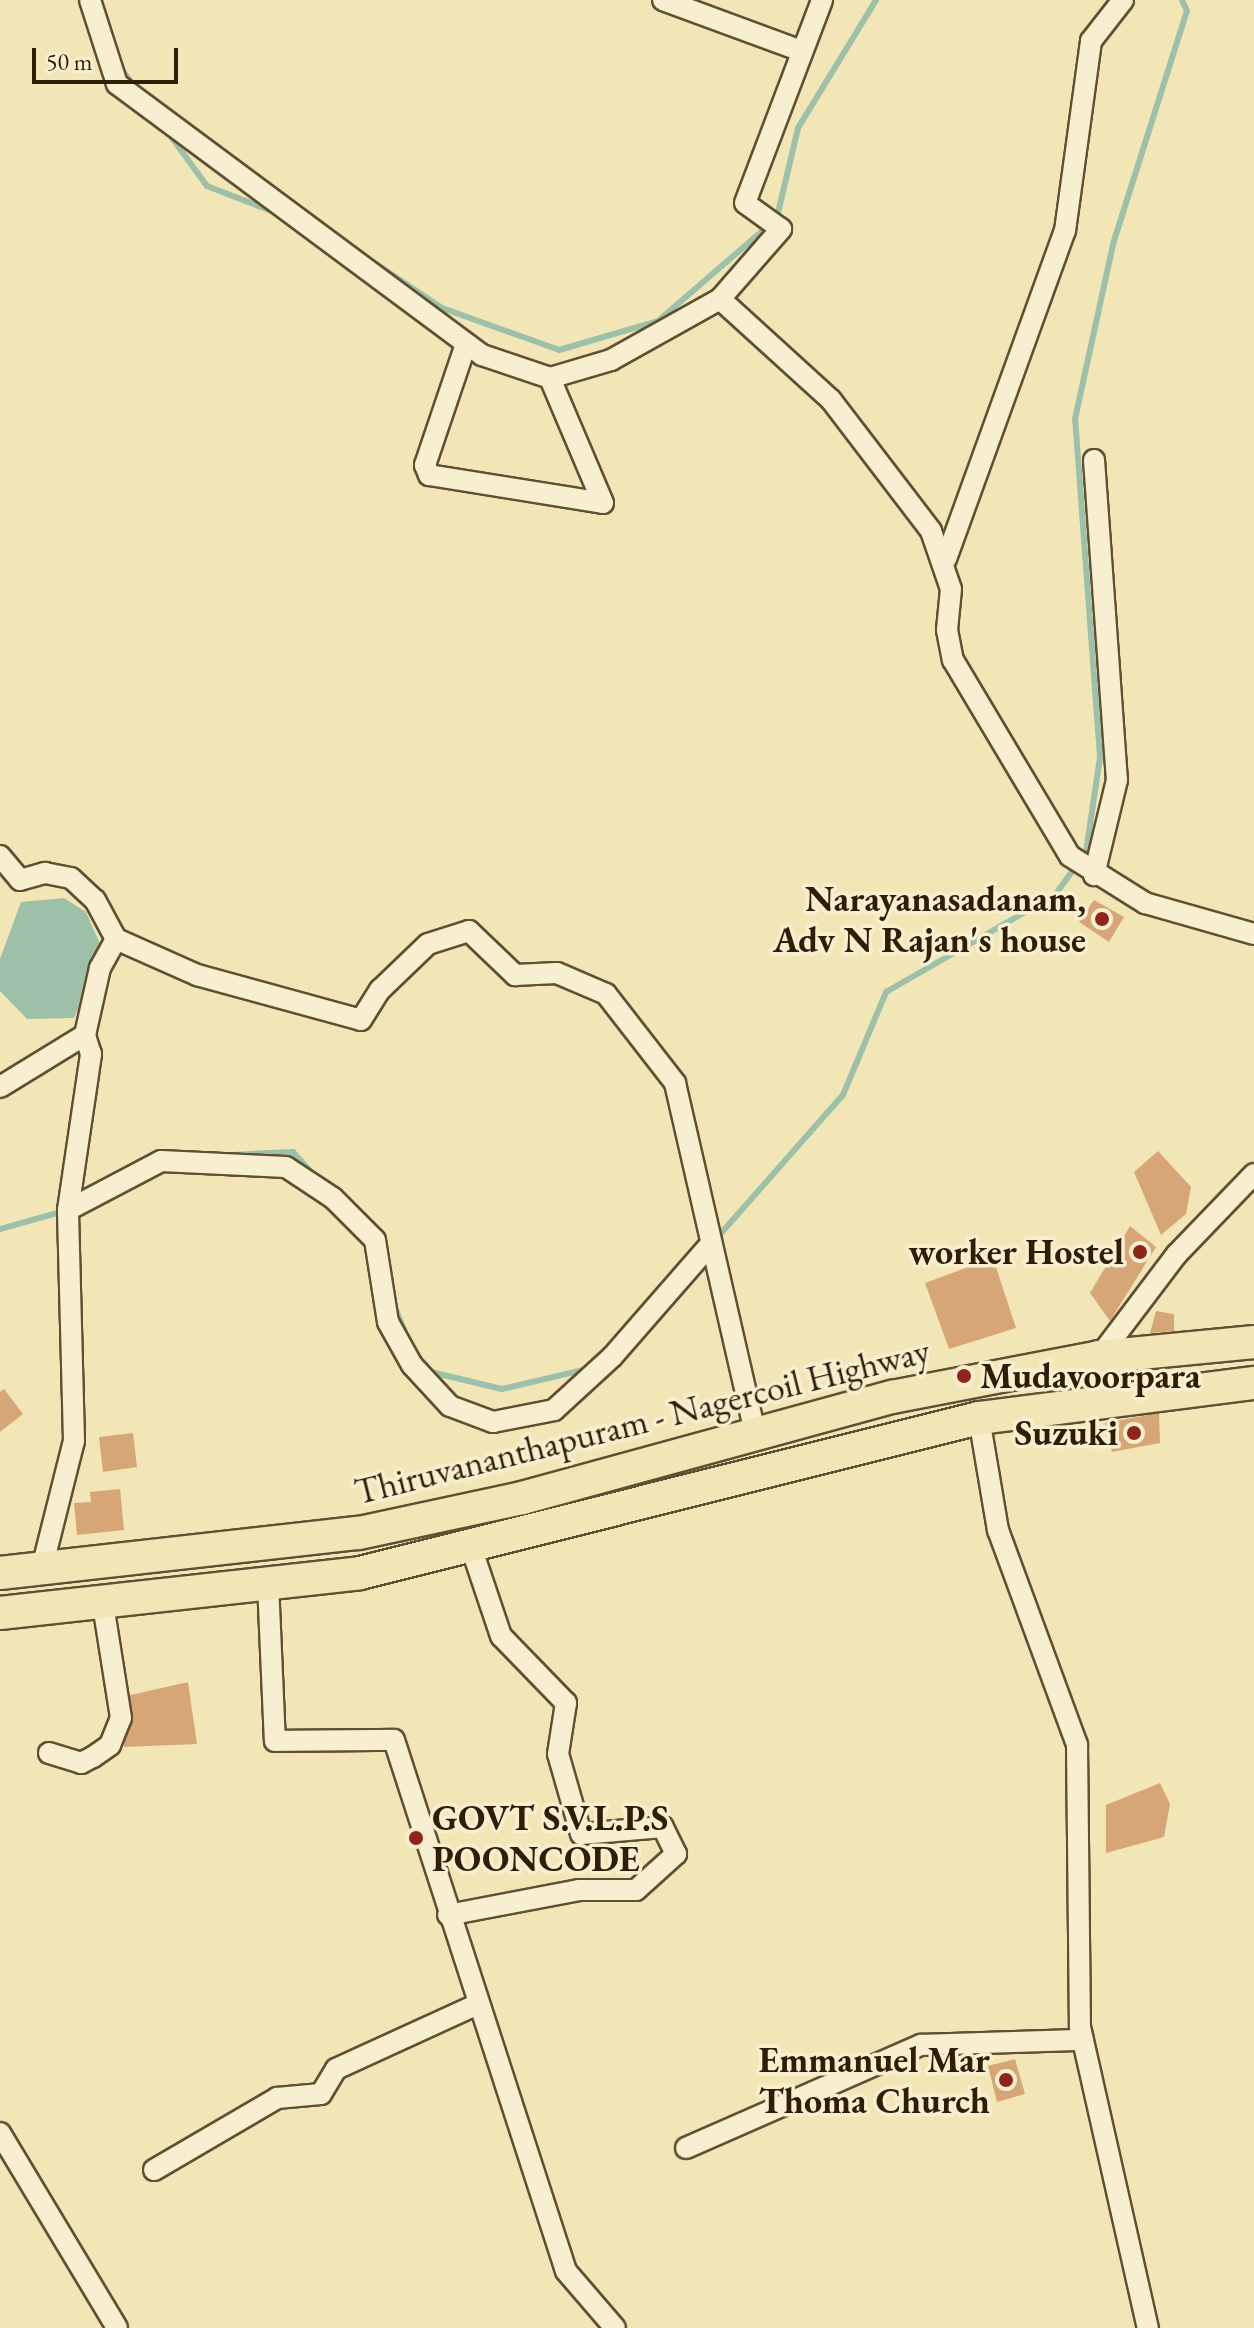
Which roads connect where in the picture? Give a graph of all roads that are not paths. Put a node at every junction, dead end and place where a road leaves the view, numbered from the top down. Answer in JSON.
{"nodes":[{"id":1,"x":90,"y":0,"type":"edge"},
{"id":2,"x":663,"y":0,"type":"edge"},
{"id":3,"x":822,"y":0,"type":"edge"},
{"id":4,"x":1123,"y":0,"type":"edge"},
{"id":5,"x":799,"y":50,"type":"junction"},
{"id":6,"x":720,"y":299,"type":"junction"},
{"id":7,"x":466,"y":344,"type":"junction"},
{"id":8,"x":550,"y":378,"type":"junction"},
{"id":9,"x":1094,"y":460,"type":"dead end"},
{"id":10,"x":946,"y":559,"type":"junction"},
{"id":11,"x":0,"y":856,"type":"edge"},
{"id":12,"x":1094,"y":875,"type":"junction"},
{"id":13,"x":1254,"y":934,"type":"edge"},
{"id":14,"x":116,"y":939,"type":"junction"},
{"id":15,"x":85,"y":1035,"type":"junction"},
{"id":16,"x":0,"y":1087,"type":"edge"},
{"id":17,"x":1254,"y":1174,"type":"edge"},
{"id":18,"x":68,"y":1210,"type":"junction"},
{"id":19,"x":707,"y":1248,"type":"junction"},
{"id":20,"x":1254,"y":1342,"type":"edge"},
{"id":21,"x":1099,"y":1357,"type":"junction"},
{"id":22,"x":1254,"y":1383,"type":"edge"},
{"id":23,"x":1094,"y":1402,"type":"junction"},
{"id":24,"x":979,"y":1418,"type":"junction"},
{"id":25,"x":755,"y":1433,"type":"junction"},
{"id":26,"x":472,"y":1550,"type":"junction"},
{"id":27,"x":42,"y":1568,"type":"junction"},
{"id":28,"x":0,"y":1573,"type":"edge"},
{"id":29,"x":268,"y":1583,"type":"junction"},
{"id":30,"x":103,"y":1604,"type":"junction"},
{"id":31,"x":0,"y":1613,"type":"edge"},
{"id":32,"x":49,"y":1753,"type":"dead end"},
{"id":33,"x":448,"y":1915,"type":"junction"},
{"id":34,"x":476,"y":2005,"type":"junction"},
{"id":35,"x":1083,"y":2040,"type":"junction"},
{"id":36,"x":0,"y":2133,"type":"edge"},
{"id":37,"x":686,"y":2148,"type":"dead end"},
{"id":38,"x":154,"y":2170,"type":"dead end"},
{"id":39,"x":117,"y":2328,"type":"edge"},
{"id":40,"x":615,"y":2328,"type":"edge"},
{"id":41,"x":1148,"y":2328,"type":"edge"}],
"edges":[{"from":1,"to":7,"type":"street"},
{"from":2,"to":5,"type":"street"},
{"from":3,"to":5,"type":"street"},
{"from":4,"to":10,"type":"street"},
{"from":5,"to":6,"type":"street"},
{"from":6,"to":8,"type":"street"},
{"from":6,"to":10,"type":"street"},
{"from":7,"to":8,"type":"street"},
{"from":7,"to":8,"type":"street"},
{"from":9,"to":12,"type":"street"},
{"from":10,"to":12,"type":"street"},
{"from":11,"to":14,"type":"street"},
{"from":12,"to":13,"type":"street"},
{"from":14,"to":15,"type":"street"},
{"from":14,"to":19,"type":"street"},
{"from":15,"to":16,"type":"street"},
{"from":15,"to":18,"type":"street"},
{"from":17,"to":21,"type":"street"},
{"from":18,"to":19,"type":"street"},
{"from":18,"to":27,"type":"street"},
{"from":19,"to":25,"type":"street"},
{"from":20,"to":21,"type":"main road","name":"Thiruvananthapuram - Nagercoil Highway"},
{"from":21,"to":23,"type":"street"},
{"from":21,"to":25,"type":"main road","name":"Thiruvananthapuram - Nagercoil Highway"},
{"from":22,"to":23,"type":"main road"},
{"from":23,"to":24,"type":"main road"},
{"from":24,"to":26,"type":"main road"},
{"from":24,"to":35,"type":"street"},
{"from":25,"to":27,"type":"main road","name":"Thiruvananthapuram - Nagercoil Highway"},
{"from":26,"to":29,"type":"main road"},
{"from":26,"to":33,"type":"street"},
{"from":27,"to":28,"type":"main road","name":"Thiruvananthapuram - Nagercoil Highway"},
{"from":29,"to":30,"type":"main road"},
{"from":29,"to":33,"type":"street"},
{"from":30,"to":31,"type":"main road"},
{"from":30,"to":32,"type":"street"},
{"from":33,"to":34,"type":"street"},
{"from":34,"to":38,"type":"street"},
{"from":34,"to":40,"type":"street"},
{"from":35,"to":37,"type":"street"},
{"from":35,"to":41,"type":"street"},
{"from":36,"to":39,"type":"street"}]}
